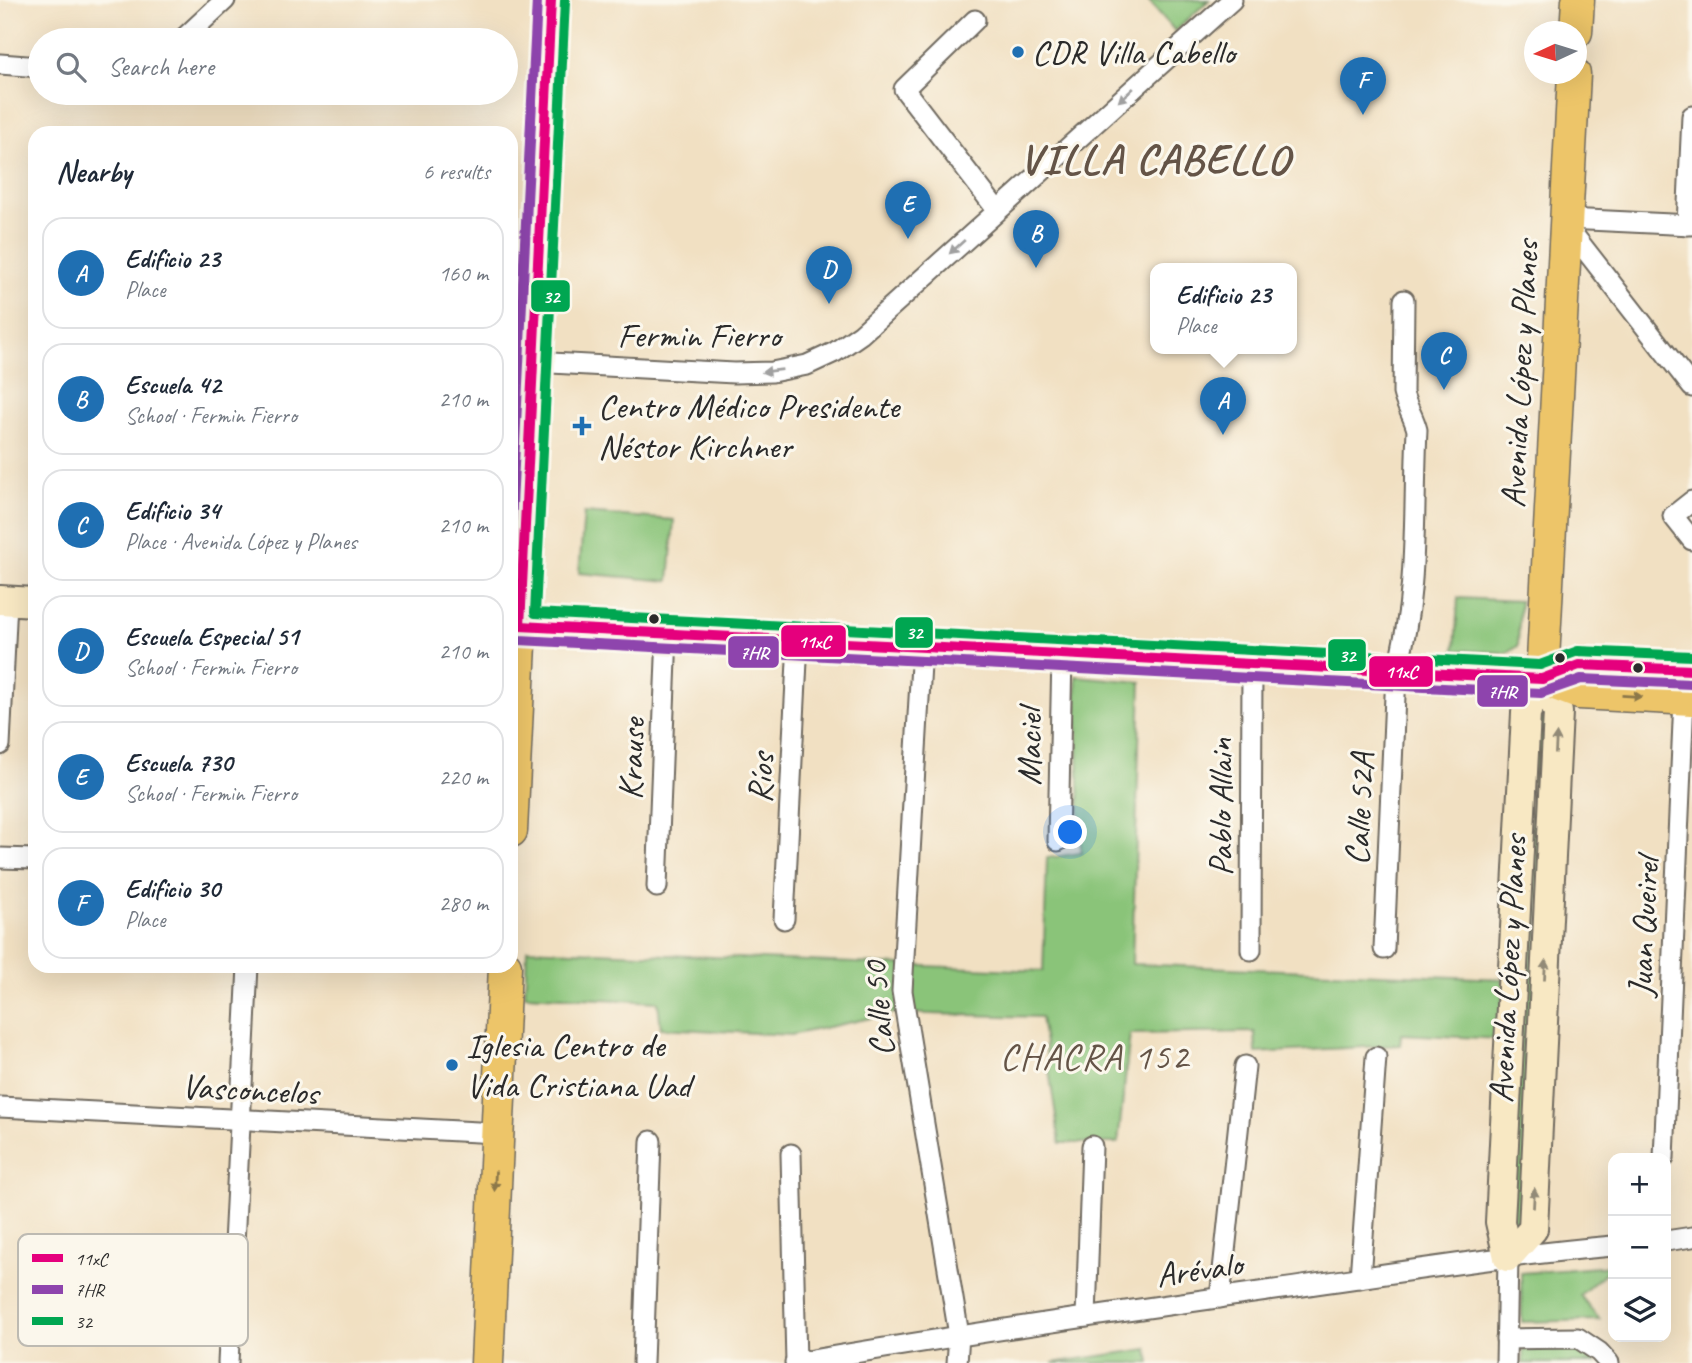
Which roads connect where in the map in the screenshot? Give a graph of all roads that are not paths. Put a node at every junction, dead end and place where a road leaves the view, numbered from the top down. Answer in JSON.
{"nodes":[{"id":1,"x":225,"y":0,"type":"edge"},
{"id":2,"x":551,"y":0,"type":"edge"},
{"id":3,"x":1232,"y":0,"type":"edge"},
{"id":4,"x":1578,"y":0,"type":"edge"},
{"id":5,"x":975,"y":20,"type":"dead end"},
{"id":6,"x":1577,"y":21,"type":"edge"},
{"id":7,"x":195,"y":28,"type":"edge"},
{"id":8,"x":0,"y":64,"type":"edge"},
{"id":9,"x":28,"y":65,"type":"edge"},
{"id":10,"x":1573,"y":84,"type":"edge"},
{"id":11,"x":1692,"y":116,"type":"edge"},
{"id":12,"x":997,"y":210,"type":"junction"},
{"id":13,"x":1566,"y":222,"type":"junction"},
{"id":14,"x":1690,"y":225,"type":"edge"},
{"id":15,"x":1404,"y":300,"type":"dead end"},
{"id":16,"x":533,"y":362,"type":"junction"},
{"id":17,"x":1692,"y":387,"type":"edge"},
{"id":18,"x":1692,"y":501,"type":"edge"},
{"id":19,"x":1692,"y":540,"type":"edge"},
{"id":20,"x":518,"y":594,"type":"edge"},
{"id":21,"x":4,"y":600,"type":"edge"},
{"id":22,"x":28,"y":602,"type":"edge"},
{"id":23,"x":518,"y":625,"type":"edge"},
{"id":24,"x":667,"y":634,"type":"junction"},
{"id":25,"x":798,"y":641,"type":"junction"},
{"id":26,"x":922,"y":647,"type":"junction"},
{"id":27,"x":1062,"y":655,"type":"junction"},
{"id":28,"x":1251,"y":664,"type":"junction"},
{"id":29,"x":1396,"y":673,"type":"junction"},
{"id":30,"x":1542,"y":679,"type":"junction"},
{"id":31,"x":1690,"y":689,"type":"edge"},
{"id":32,"x":0,"y":745,"type":"edge"},
{"id":33,"x":1058,"y":841,"type":"dead end"},
{"id":34,"x":0,"y":858,"type":"edge"},
{"id":35,"x":28,"y":859,"type":"edge"},
{"id":36,"x":657,"y":887,"type":"dead end"},
{"id":37,"x":785,"y":919,"type":"dead end"},
{"id":38,"x":1384,"y":949,"type":"dead end"},
{"id":39,"x":1251,"y":950,"type":"dead end"},
{"id":40,"x":248,"y":973,"type":"edge"},
{"id":41,"x":505,"y":973,"type":"edge"},
{"id":42,"x":1376,"y":1057,"type":"dead end"},
{"id":43,"x":1245,"y":1066,"type":"dead end"},
{"id":44,"x":0,"y":1107,"type":"edge"},
{"id":45,"x":240,"y":1120,"type":"junction"},
{"id":46,"x":497,"y":1133,"type":"junction"},
{"id":47,"x":651,"y":1141,"type":"dead end"},
{"id":48,"x":1092,"y":1146,"type":"dead end"},
{"id":49,"x":1664,"y":1153,"type":"edge"},
{"id":50,"x":791,"y":1154,"type":"dead end"},
{"id":51,"x":234,"y":1234,"type":"edge"},
{"id":52,"x":1692,"y":1237,"type":"edge"},
{"id":53,"x":1671,"y":1240,"type":"edge"},
{"id":54,"x":1608,"y":1247,"type":"edge"},
{"id":55,"x":1508,"y":1257,"type":"junction"},
{"id":56,"x":1360,"y":1278,"type":"junction"},
{"id":57,"x":1220,"y":1298,"type":"junction"},
{"id":58,"x":1086,"y":1317,"type":"junction"},
{"id":59,"x":959,"y":1335,"type":"junction"},
{"id":60,"x":1506,"y":1339,"type":"junction"},
{"id":61,"x":486,"y":1363,"type":"edge"},
{"id":62,"x":643,"y":1363,"type":"edge"},
{"id":63,"x":796,"y":1363,"type":"edge"},
{"id":64,"x":957,"y":1363,"type":"edge"},
{"id":65,"x":1506,"y":1363,"type":"edge"},
{"id":66,"x":1609,"y":1363,"type":"edge"}],
"edges":[{"from":1,"to":7,"type":"street"},
{"from":2,"to":16,"type":"main road"},
{"from":3,"to":12,"type":"street","name":"Fermin Fierro","one_way":true},
{"from":4,"to":6,"type":"main road"},
{"from":5,"to":12,"type":"street"},
{"from":8,"to":9,"type":"street"},
{"from":10,"to":13,"type":"main road","name":"Avenida López y Planes"},
{"from":11,"to":14,"type":"street"},
{"from":12,"to":16,"type":"street","name":"Fermin Fierro","one_way":true},
{"from":13,"to":14,"type":"street"},
{"from":13,"to":17,"type":"street"},
{"from":13,"to":30,"type":"main road","name":"Avenida López y Planes"},
{"from":15,"to":29,"type":"street","name":"Calle 52A"},
{"from":16,"to":20,"type":"main road"},
{"from":18,"to":19,"type":"street"},
{"from":21,"to":22,"type":"main road"},
{"from":21,"to":32,"type":"street"},
{"from":23,"to":24,"type":"main road"},
{"from":24,"to":25,"type":"main road"},
{"from":24,"to":36,"type":"street","name":"Krause"},
{"from":25,"to":26,"type":"main road"},
{"from":25,"to":37,"type":"street","name":"Ríos"},
{"from":26,"to":27,"type":"main road"},
{"from":26,"to":59,"type":"street","name":"Calle 50"},
{"from":27,"to":28,"type":"main road"},
{"from":27,"to":33,"type":"street","name":"Maciel"},
{"from":28,"to":29,"type":"main road"},
{"from":28,"to":39,"type":"street","name":"Pablo Allain"},
{"from":29,"to":30,"type":"main road"},
{"from":29,"to":38,"type":"street","name":"Calle 52A"},
{"from":30,"to":31,"type":"main road"},
{"from":30,"to":55,"type":"main road","name":"Avenida López y Planes"},
{"from":31,"to":49,"type":"street","name":"Juan Queirel"},
{"from":34,"to":35,"type":"street"},
{"from":40,"to":45,"type":"street"},
{"from":41,"to":46,"type":"main road"},
{"from":42,"to":56,"type":"street"},
{"from":43,"to":57,"type":"street"},
{"from":44,"to":45,"type":"street","name":"Vasconcelos"},
{"from":45,"to":46,"type":"street","name":"Vasconcelos"},
{"from":45,"to":51,"type":"street"},
{"from":46,"to":61,"type":"main road","one_way":true},
{"from":47,"to":62,"type":"street"},
{"from":48,"to":58,"type":"street"},
{"from":50,"to":63,"type":"street"},
{"from":52,"to":53,"type":"street"},
{"from":54,"to":55,"type":"street","name":"Arévalo"},
{"from":55,"to":56,"type":"street","name":"Arévalo"},
{"from":55,"to":60,"type":"street"},
{"from":56,"to":57,"type":"street","name":"Arévalo"},
{"from":57,"to":58,"type":"street","name":"Arévalo"},
{"from":58,"to":59,"type":"street","name":"Arévalo"},
{"from":59,"to":63,"type":"street","name":"Arévalo"},
{"from":59,"to":64,"type":"street","name":"Calle 50"},
{"from":60,"to":65,"type":"street"},
{"from":60,"to":66,"type":"street"}]}
